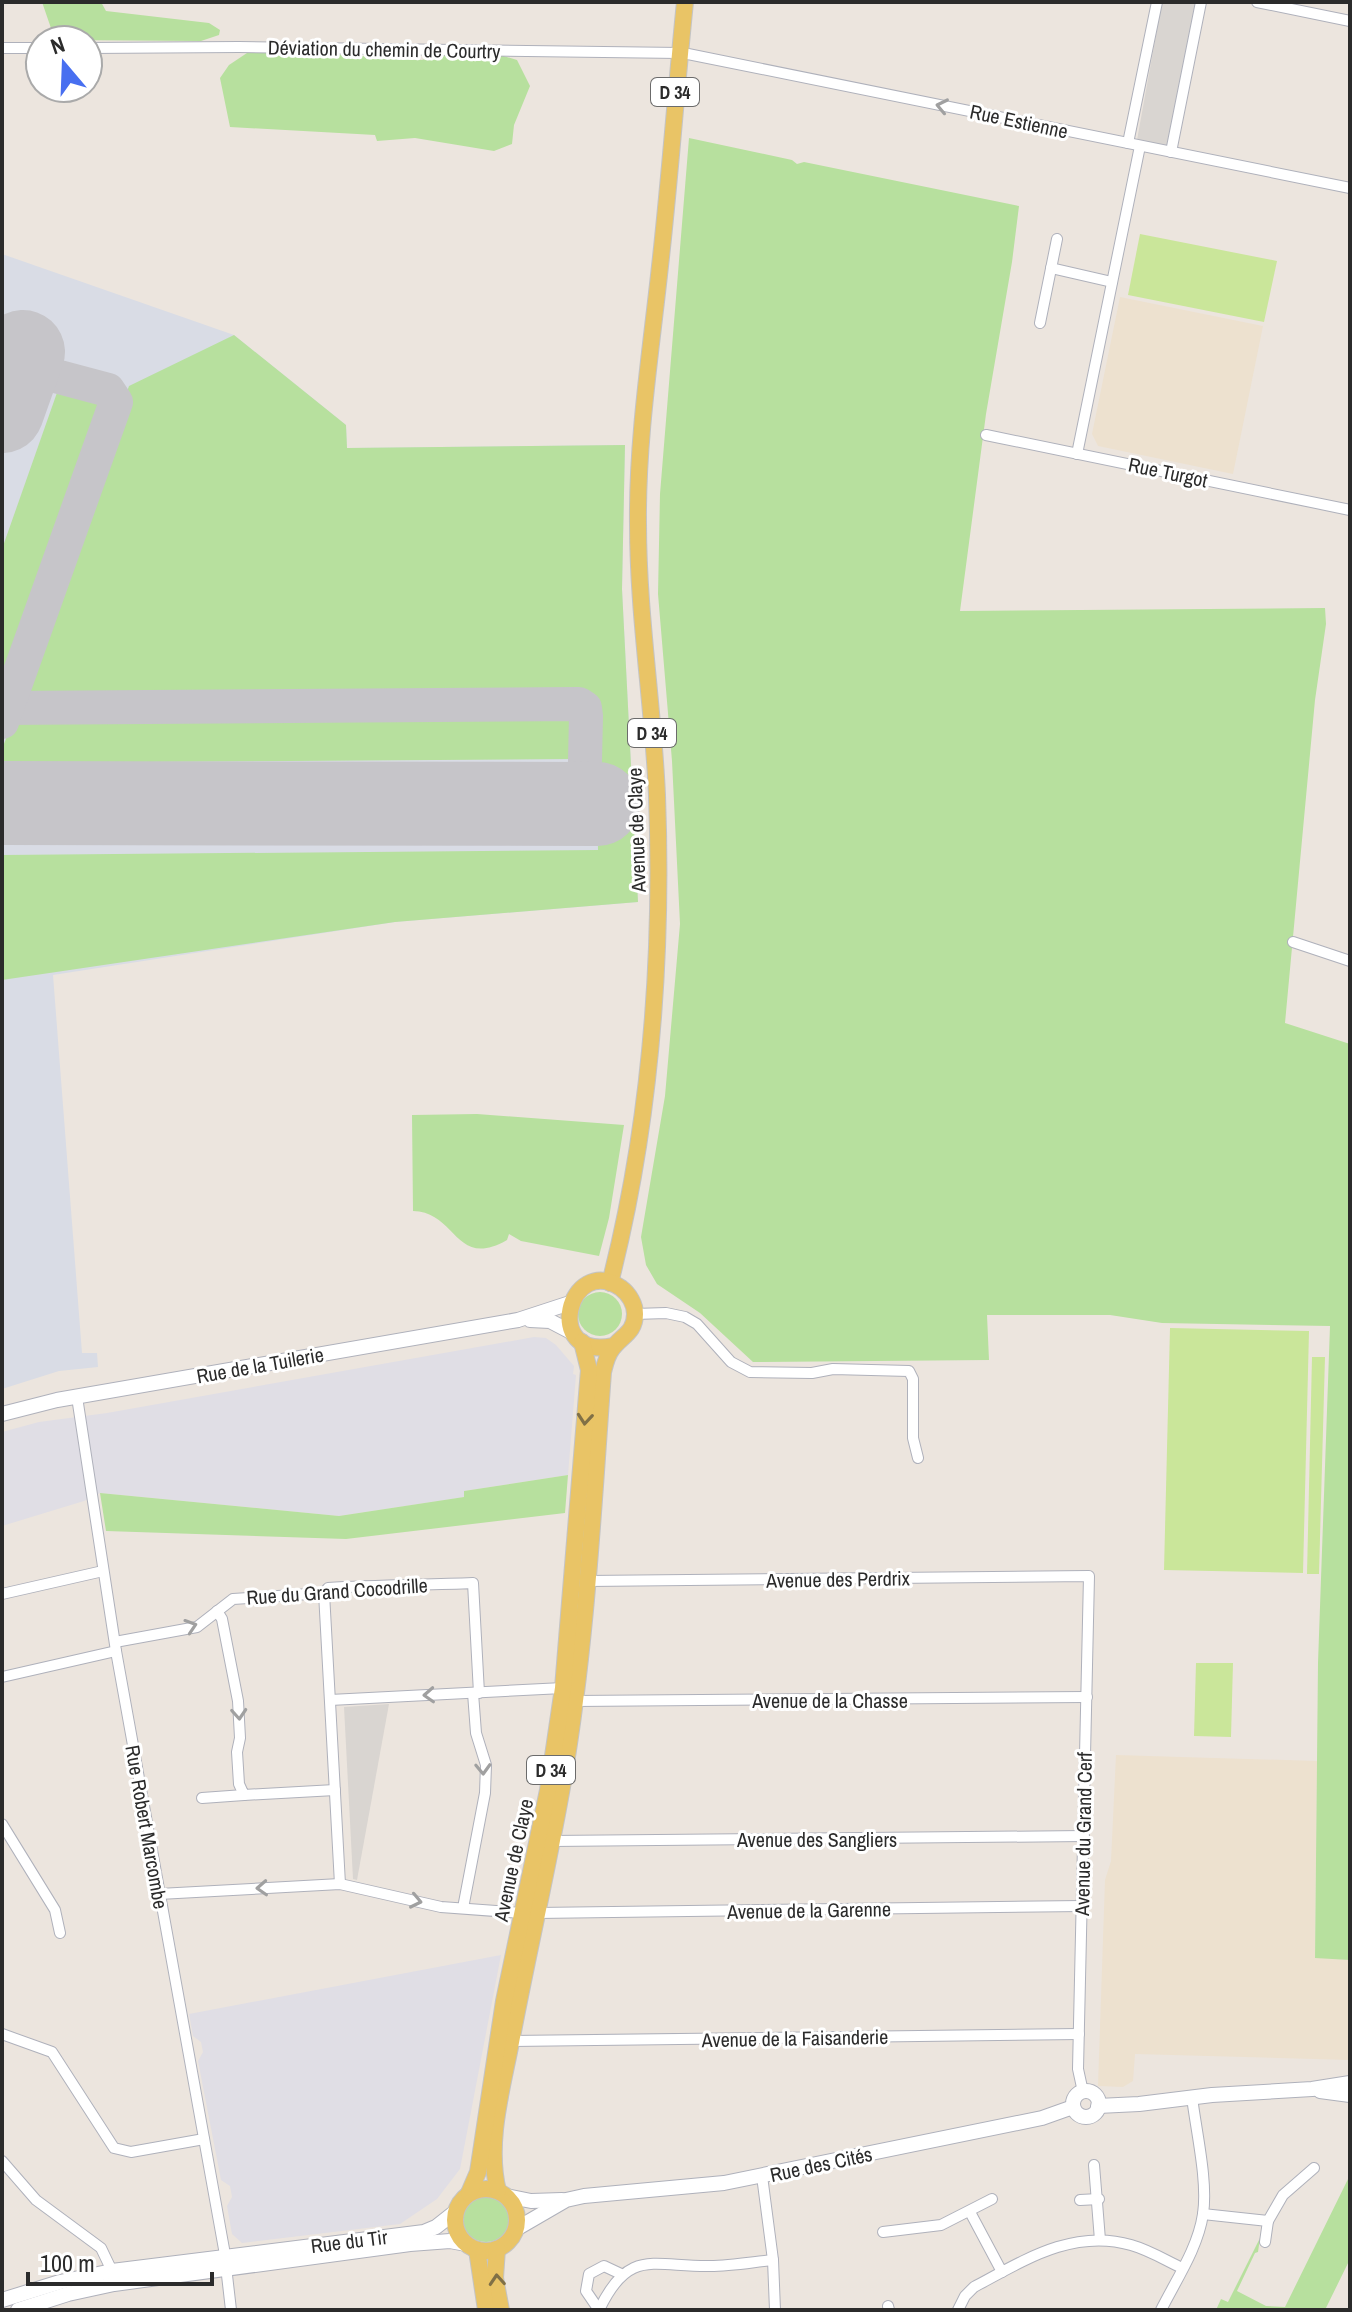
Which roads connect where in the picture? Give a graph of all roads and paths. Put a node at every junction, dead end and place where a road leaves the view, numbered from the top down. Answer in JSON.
{"nodes":[{"id":1,"x":685,"y":2,"type":"edge"},
{"id":2,"x":693,"y":2,"type":"edge"},
{"id":3,"x":1157,"y":2,"type":"edge"},
{"id":4,"x":1201,"y":2,"type":"edge"},
{"id":5,"x":1257,"y":2,"type":"edge"},
{"id":6,"x":1350,"y":21,"type":"edge"},
{"id":7,"x":2,"y":48,"type":"edge"},
{"id":8,"x":24,"y":48,"type":"edge"},
{"id":9,"x":104,"y":48,"type":"edge"},
{"id":10,"x":684,"y":53,"type":"junction"},
{"id":11,"x":1128,"y":143,"type":"junction"},
{"id":12,"x":1140,"y":146,"type":"junction"},
{"id":13,"x":1171,"y":152,"type":"junction"},
{"id":14,"x":1350,"y":188,"type":"edge"},
{"id":15,"x":1057,"y":239,"type":"dead end"},
{"id":16,"x":1051,"y":268,"type":"junction"},
{"id":17,"x":1112,"y":282,"type":"junction"},
{"id":18,"x":1040,"y":323,"type":"dead end"},
{"id":19,"x":986,"y":435,"type":"dead end"},
{"id":20,"x":1077,"y":454,"type":"junction"},
{"id":21,"x":1350,"y":510,"type":"edge"},
{"id":22,"x":1293,"y":942,"type":"dead end"},
{"id":23,"x":1350,"y":961,"type":"edge"},
{"id":24,"x":610,"y":1283,"type":"junction"},
{"id":25,"x":570,"y":1303,"type":"junction"},
{"id":26,"x":635,"y":1314,"type":"junction"},
{"id":27,"x":518,"y":1320,"type":"junction"},
{"id":28,"x":578,"y":1338,"type":"junction"},
{"id":29,"x":613,"y":1346,"type":"junction"},
{"id":30,"x":77,"y":1397,"type":"junction"},
{"id":31,"x":2,"y":1414,"type":"edge"},
{"id":32,"x":918,"y":1458,"type":"dead end"},
{"id":33,"x":103,"y":1571,"type":"junction"},
{"id":34,"x":1089,"y":1576,"type":"joint"},
{"id":35,"x":587,"y":1581,"type":"junction"},
{"id":36,"x":324,"y":1593,"type":"junction"},
{"id":37,"x":2,"y":1594,"type":"edge"},
{"id":38,"x":217,"y":1611,"type":"junction"},
{"id":39,"x":116,"y":1646,"type":"junction"},
{"id":40,"x":2,"y":1677,"type":"edge"},
{"id":41,"x":476,"y":1693,"type":"junction"},
{"id":42,"x":568,"y":1695,"type":"junction"},
{"id":43,"x":1087,"y":1697,"type":"junction"},
{"id":44,"x":330,"y":1700,"type":"junction"},
{"id":45,"x":335,"y":1790,"type":"junction"},
{"id":46,"x":244,"y":1795,"type":"junction"},
{"id":47,"x":202,"y":1798,"type":"dead end"},
{"id":48,"x":2,"y":1824,"type":"edge"},
{"id":49,"x":1084,"y":1836,"type":"junction"},
{"id":50,"x":551,"y":1841,"type":"junction"},
{"id":51,"x":340,"y":1884,"type":"junction"},
{"id":52,"x":159,"y":1894,"type":"junction"},
{"id":53,"x":1082,"y":1906,"type":"junction"},
{"id":54,"x":463,"y":1908,"type":"junction"},
{"id":55,"x":530,"y":1913,"type":"junction"},
{"id":56,"x":60,"y":1933,"type":"dead end"},
{"id":57,"x":2,"y":2034,"type":"edge"},
{"id":58,"x":1079,"y":2034,"type":"junction"},
{"id":59,"x":511,"y":2041,"type":"junction"},
{"id":60,"x":1350,"y":2083,"type":"edge"},
{"id":61,"x":1312,"y":2089,"type":"junction"},
{"id":62,"x":1083,"y":2092,"type":"junction"},
{"id":63,"x":1350,"y":2095,"type":"edge"},
{"id":64,"x":1192,"y":2097,"type":"junction"},
{"id":65,"x":1098,"y":2106,"type":"junction"},
{"id":66,"x":1073,"y":2107,"type":"junction"},
{"id":67,"x":204,"y":2139,"type":"junction"},
{"id":68,"x":2,"y":2161,"type":"edge"},
{"id":69,"x":1094,"y":2165,"type":"dead end"},
{"id":70,"x":1314,"y":2168,"type":"dead end"},
{"id":71,"x":762,"y":2176,"type":"junction"},
{"id":72,"x":469,"y":2193,"type":"junction"},
{"id":73,"x":502,"y":2193,"type":"junction"},
{"id":74,"x":992,"y":2199,"type":"dead end"},
{"id":75,"x":1099,"y":2199,"type":"junction"},
{"id":76,"x":566,"y":2200,"type":"junction"},
{"id":77,"x":1080,"y":2200,"type":"dead end"},
{"id":78,"x":455,"y":2212,"type":"junction"},
{"id":79,"x":970,"y":2212,"type":"junction"},
{"id":80,"x":1203,"y":2214,"type":"junction"},
{"id":81,"x":1268,"y":2221,"type":"junction"},
{"id":82,"x":516,"y":2229,"type":"junction"},
{"id":83,"x":883,"y":2232,"type":"dead end"},
{"id":84,"x":1100,"y":2240,"type":"junction"},
{"id":85,"x":1265,"y":2242,"type":"dead end"},
{"id":86,"x":471,"y":2247,"type":"junction"},
{"id":87,"x":497,"y":2249,"type":"junction"},
{"id":88,"x":773,"y":2260,"type":"junction"},
{"id":89,"x":226,"y":2262,"type":"junction"},
{"id":90,"x":1182,"y":2268,"type":"junction"},
{"id":91,"x":1002,"y":2272,"type":"junction"},
{"id":92,"x":621,"y":2274,"type":"junction"},
{"id":93,"x":113,"y":2278,"type":"junction"},
{"id":94,"x":2,"y":2300,"type":"edge"},
{"id":95,"x":18,"y":2310,"type":"edge"},
{"id":96,"x":231,"y":2310,"type":"edge"},
{"id":97,"x":486,"y":2310,"type":"edge"},
{"id":98,"x":501,"y":2310,"type":"edge"},
{"id":99,"x":599,"y":2310,"type":"edge"},
{"id":100,"x":775,"y":2310,"type":"edge"},
{"id":101,"x":958,"y":2310,"type":"edge"},
{"id":102,"x":1161,"y":2310,"type":"edge"}],
"edges":[{"from":1,"to":10,"type":"main road","name":"Avenue de Claye","number":"D 34"},
{"from":2,"to":10,"type":"main road","name":"Avenue de Claye","number":"D 34"},
{"from":3,"to":11,"type":"street"},
{"from":4,"to":13,"type":"street"},
{"from":5,"to":6,"type":"street"},
{"from":7,"to":8,"type":"street"},
{"from":9,"to":10,"type":"street","name":"Déviation du chemin de Courtry"},
{"from":11,"to":10,"type":"street","name":"Rue Estienne","one_way":true},
{"from":10,"to":24,"type":"main road","name":"Avenue de Claye","number":"D 34"},
{"from":11,"to":12,"type":"street","name":"Rue Estienne"},
{"from":12,"to":13,"type":"street","name":"Rue Estienne"},
{"from":12,"to":17,"type":"street"},
{"from":13,"to":14,"type":"street","name":"Rue Estienne"},
{"from":15,"to":16,"type":"street"},
{"from":16,"to":17,"type":"street"},
{"from":16,"to":18,"type":"street"},
{"from":17,"to":20,"type":"street"},
{"from":19,"to":20,"type":"street","name":"Rue Turgot"},
{"from":20,"to":21,"type":"street","name":"Rue Turgot"},
{"from":22,"to":23,"type":"street"},
{"from":24,"to":25,"type":"main road"},
{"from":24,"to":26,"type":"main road"},
{"from":25,"to":27,"type":"street","name":"Rue de la Tuilerie"},
{"from":25,"to":28,"type":"main road","name":"Avenue de Claye"},
{"from":26,"to":29,"type":"main road","name":"Avenue de Claye"},
{"from":26,"to":32,"type":"street"},
{"from":27,"to":28,"type":"street","name":"Rue de la Tuilerie"},
{"from":27,"to":30,"type":"street","name":"Rue de la Tuilerie"},
{"from":28,"to":29,"type":"main road"},
{"from":28,"to":42,"type":"main road","name":"Avenue de Claye","number":"D 34","one_way":true},
{"from":29,"to":35,"type":"main road","name":"Avenue de Claye","number":"D 34"},
{"from":30,"to":31,"type":"street","name":"Rue de la Tuilerie"},
{"from":30,"to":33,"type":"street","name":"Rue Robert Marcombe"},
{"from":33,"to":37,"type":"street"},
{"from":33,"to":39,"type":"street","name":"Rue Robert Marcombe"},
{"from":34,"to":35,"type":"street","name":"Avenue des Perdrix"},
{"from":34,"to":43,"type":"street","name":"Avenue du Grand Cerf"},
{"from":35,"to":42,"type":"main road","name":"Avenue de Claye","number":"D 34"},
{"from":36,"to":38,"type":"street","name":"Rue du Grand Cocodrille"},
{"from":36,"to":41,"type":"street","name":"Rue du Grand Cocodrille"},
{"from":36,"to":44,"type":"street"},
{"from":39,"to":38,"type":"street","name":"Rue du Grand Cocodrille","one_way":true},
{"from":38,"to":46,"type":"street","one_way":true},
{"from":39,"to":40,"type":"street","name":"Rue du Grand Cocodrille"},
{"from":39,"to":52,"type":"street","name":"Rue Robert Marcombe"},
{"from":41,"to":42,"type":"street","name":"Avenue de la Chasse"},
{"from":41,"to":44,"type":"street","name":"Avenue de la Chasse","one_way":true},
{"from":41,"to":54,"type":"street","one_way":true},
{"from":42,"to":43,"type":"street","name":"Avenue de la Chasse"},
{"from":42,"to":50,"type":"main road","name":"Avenue de Claye","number":"D 34"},
{"from":42,"to":55,"type":"main road","name":"Avenue de Claye","number":"D 34"},
{"from":43,"to":49,"type":"street","name":"Avenue du Grand Cerf"},
{"from":44,"to":45,"type":"street"},
{"from":45,"to":46,"type":"street"},
{"from":45,"to":51,"type":"street"},
{"from":46,"to":47,"type":"street"},
{"from":48,"to":56,"type":"street"},
{"from":49,"to":50,"type":"street","name":"Avenue des Sangliers"},
{"from":49,"to":53,"type":"street","name":"Avenue du Grand Cerf"},
{"from":50,"to":55,"type":"main road","name":"Avenue de Claye","number":"D 34"},
{"from":51,"to":52,"type":"street","name":"Avenue de la Garenne","one_way":true},
{"from":51,"to":54,"type":"street","name":"Avenue de la Garenne","one_way":true},
{"from":52,"to":67,"type":"street","name":"Rue Robert Marcombe"},
{"from":53,"to":55,"type":"street","name":"Avenue de la Garenne"},
{"from":53,"to":58,"type":"street","name":"Avenue du Grand Cerf"},
{"from":54,"to":55,"type":"street","name":"Avenue de la Garenne"},
{"from":55,"to":59,"type":"main road","name":"Avenue de Claye","number":"D 34"},
{"from":55,"to":72,"type":"main road","name":"Avenue de Claye","number":"D 34"},
{"from":57,"to":67,"type":"street"},
{"from":58,"to":59,"type":"street","name":"Avenue de la Faisanderie"},
{"from":58,"to":62,"type":"street","name":"Avenue du Grand Cerf"},
{"from":59,"to":73,"type":"main road","name":"Avenue de Claye","number":"D 34"},
{"from":60,"to":61,"type":"street"},
{"from":61,"to":63,"type":"street"},
{"from":61,"to":64,"type":"street"},
{"from":62,"to":65,"type":"street"},
{"from":62,"to":66,"type":"street"},
{"from":64,"to":65,"type":"street"},
{"from":64,"to":80,"type":"street"},
{"from":65,"to":66,"type":"street"},
{"from":66,"to":71,"type":"street","name":"Rue des Cités"},
{"from":67,"to":89,"type":"street","name":"Rue Robert Marcombe"},
{"from":68,"to":93,"type":"street"},
{"from":69,"to":75,"type":"street"},
{"from":70,"to":81,"type":"street"},
{"from":71,"to":76,"type":"street","name":"Rue des Cités"},
{"from":71,"to":88,"type":"street"},
{"from":72,"to":73,"type":"main road"},
{"from":72,"to":78,"type":"main road"},
{"from":73,"to":76,"type":"street","name":"Rue des Cités"},
{"from":73,"to":82,"type":"main road"},
{"from":74,"to":79,"type":"street"},
{"from":75,"to":77,"type":"street"},
{"from":75,"to":84,"type":"street"},
{"from":76,"to":82,"type":"street","name":"Rue des Cités"},
{"from":78,"to":86,"type":"main road"},
{"from":78,"to":89,"type":"street","name":"Rue du Tir"},
{"from":79,"to":83,"type":"street"},
{"from":79,"to":91,"type":"street"},
{"from":80,"to":81,"type":"street"},
{"from":80,"to":90,"type":"street"},
{"from":81,"to":85,"type":"street"},
{"from":82,"to":87,"type":"main road"},
{"from":84,"to":90,"type":"street"},
{"from":84,"to":91,"type":"street"},
{"from":86,"to":87,"type":"main road"},
{"from":86,"to":89,"type":"street","name":"Rue du Tir"},
{"from":86,"to":97,"type":"main road"},
{"from":98,"to":87,"type":"main road","one_way":true},
{"from":88,"to":92,"type":"street"},
{"from":88,"to":100,"type":"street"},
{"from":89,"to":93,"type":"street","name":"Rue du Tir"},
{"from":89,"to":96,"type":"street","name":"Rue Robert Marcombe"},
{"from":90,"to":102,"type":"street"},
{"from":91,"to":101,"type":"street"},
{"from":92,"to":99,"type":"street"},
{"from":92,"to":99,"type":"street"},
{"from":93,"to":94,"type":"street","name":"Rue du Tir"},
{"from":93,"to":95,"type":"street","name":"Rue du Tir"}]}
